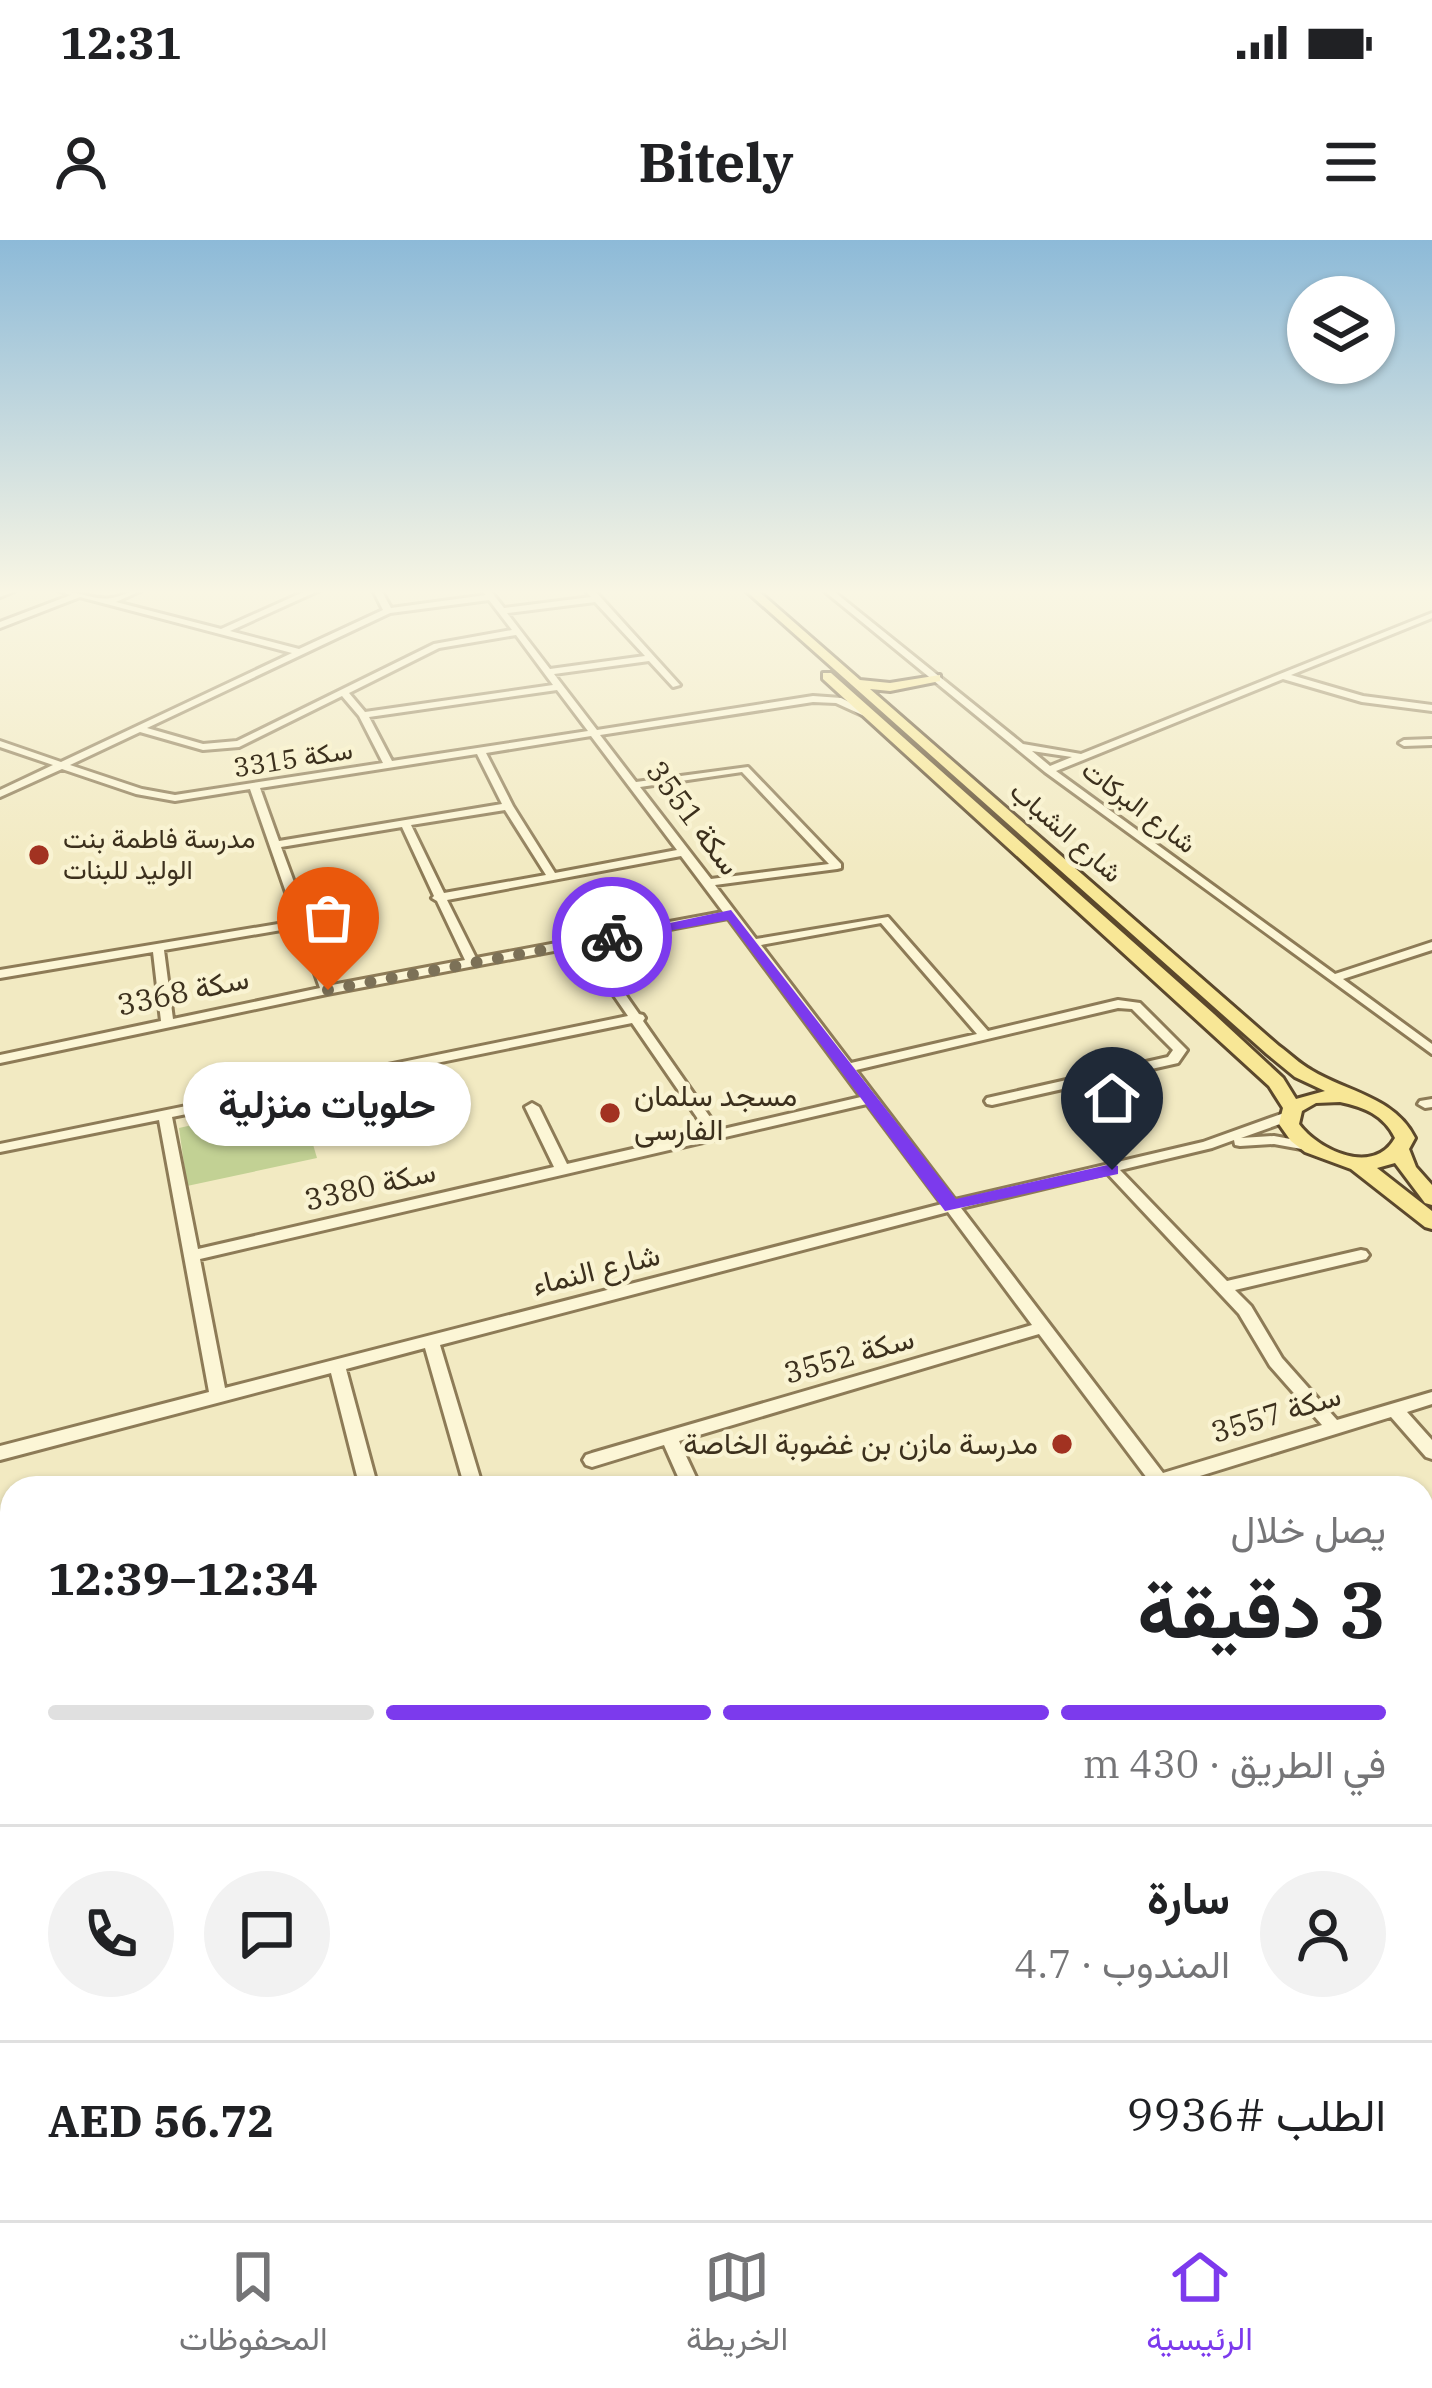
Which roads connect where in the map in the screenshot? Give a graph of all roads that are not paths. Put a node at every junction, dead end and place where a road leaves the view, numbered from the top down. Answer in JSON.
{"nodes":[{"id":1,"x":234,"y":682,"type":"edge"},
{"id":2,"x":367,"y":682,"type":"edge"},
{"id":3,"x":557,"y":682,"type":"edge"},
{"id":4,"x":674,"y":682,"type":"edge"},
{"id":5,"x":826,"y":682,"type":"edge"},
{"id":6,"x":837,"y":682,"type":"edge"},
{"id":7,"x":914,"y":682,"type":"edge"},
{"id":8,"x":941,"y":682,"type":"edge"},
{"id":9,"x":1262,"y":682,"type":"edge"},
{"id":10,"x":1306,"y":682,"type":"edge"},
{"id":11,"x":1336,"y":682,"type":"edge"},
{"id":12,"x":858,"y":684,"type":"joint"},
{"id":13,"x":676,"y":685,"type":"dead end"},
{"id":14,"x":560,"y":687,"type":"junction"},
{"id":15,"x":890,"y":687,"type":"junction"},
{"id":16,"x":345,"y":694,"type":"junction"},
{"id":17,"x":813,"y":699,"type":"junction"},
{"id":18,"x":1432,"y":703,"type":"edge"},
{"id":19,"x":873,"y":708,"type":"junction"},
{"id":20,"x":363,"y":715,"type":"junction"},
{"id":21,"x":137,"y":728,"type":"junction"},
{"id":22,"x":594,"y":732,"type":"junction"},
{"id":23,"x":1432,"y":742,"type":"edge"},
{"id":24,"x":1405,"y":743,"type":"dead end"},
{"id":25,"x":0,"y":744,"type":"edge"},
{"id":26,"x":1017,"y":744,"type":"junction"},
{"id":27,"x":480,"y":751,"type":"junction"},
{"id":28,"x":1086,"y":755,"type":"junction"},
{"id":29,"x":62,"y":764,"type":"junction"},
{"id":30,"x":389,"y":765,"type":"junction"},
{"id":31,"x":1049,"y":770,"type":"junction"},
{"id":32,"x":634,"y":785,"type":"junction"},
{"id":33,"x":254,"y":787,"type":"junction"},
{"id":34,"x":0,"y":794,"type":"edge"},
{"id":35,"x":1080,"y":794,"type":"junction"},
{"id":36,"x":508,"y":806,"type":"junction"},
{"id":37,"x":404,"y":824,"type":"junction"},
{"id":38,"x":275,"y":845,"type":"junction"},
{"id":39,"x":684,"y":852,"type":"junction"},
{"id":40,"x":552,"y":876,"type":"junction"},
{"id":41,"x":708,"y":883,"type":"junction"},
{"id":42,"x":438,"y":898,"type":"junction"},
{"id":43,"x":731,"y":914,"type":"junction"},
{"id":44,"x":303,"y":923,"type":"junction"},
{"id":45,"x":583,"y":942,"type":"junction"},
{"id":46,"x":754,"y":943,"type":"junction"},
{"id":47,"x":1432,"y":946,"type":"edge"},
{"id":48,"x":158,"y":947,"type":"junction"},
{"id":49,"x":1310,"y":960,"type":"junction"},
{"id":50,"x":472,"y":963,"type":"junction"},
{"id":51,"x":1362,"y":969,"type":"junction"},
{"id":52,"x":0,"y":974,"type":"edge"},
{"id":53,"x":1334,"y":977,"type":"junction"},
{"id":54,"x":328,"y":990,"type":"junction"},
{"id":55,"x":1356,"y":994,"type":"junction"},
{"id":56,"x":639,"y":1018,"type":"junction"},
{"id":57,"x":167,"y":1022,"type":"junction"},
{"id":58,"x":983,"y":1033,"type":"junction"},
{"id":59,"x":1432,"y":1050,"type":"edge"},
{"id":60,"x":0,"y":1058,"type":"edge"},
{"id":61,"x":847,"y":1068,"type":"junction"},
{"id":62,"x":869,"y":1099,"type":"junction"},
{"id":63,"x":1356,"y":1099,"type":"junction"},
{"id":64,"x":992,"y":1101,"type":"dead end"},
{"id":65,"x":532,"y":1107,"type":"dead end"},
{"id":66,"x":1291,"y":1112,"type":"junction"},
{"id":67,"x":166,"y":1115,"type":"junction"},
{"id":68,"x":714,"y":1133,"type":"junction"},
{"id":69,"x":1207,"y":1145,"type":"junction"},
{"id":70,"x":1307,"y":1147,"type":"junction"},
{"id":71,"x":0,"y":1148,"type":"edge"},
{"id":72,"x":1400,"y":1151,"type":"junction"},
{"id":73,"x":1358,"y":1163,"type":"junction"},
{"id":74,"x":562,"y":1169,"type":"junction"},
{"id":75,"x":1112,"y":1170,"type":"junction"},
{"id":76,"x":1432,"y":1198,"type":"edge"},
{"id":77,"x":952,"y":1206,"type":"junction"},
{"id":78,"x":1432,"y":1222,"type":"edge"},
{"id":79,"x":1360,"y":1255,"type":"dead end"},
{"id":80,"x":191,"y":1256,"type":"junction"},
{"id":81,"x":1224,"y":1287,"type":"junction"},
{"id":82,"x":1043,"y":1328,"type":"junction"},
{"id":83,"x":431,"y":1340,"type":"junction"},
{"id":84,"x":337,"y":1365,"type":"junction"},
{"id":85,"x":218,"y":1395,"type":"junction"},
{"id":86,"x":1432,"y":1398,"type":"edge"},
{"id":87,"x":1395,"y":1410,"type":"junction"},
{"id":88,"x":1334,"y":1428,"type":"junction"},
{"id":89,"x":669,"y":1437,"type":"junction"},
{"id":90,"x":1432,"y":1452,"type":"edge"},
{"id":91,"x":0,"y":1454,"type":"edge"},
{"id":92,"x":592,"y":1460,"type":"dead end"},
{"id":93,"x":366,"y":1476,"type":"edge"},
{"id":94,"x":471,"y":1476,"type":"edge"},
{"id":95,"x":687,"y":1476,"type":"edge"},
{"id":96,"x":1155,"y":1476,"type":"edge"},
{"id":97,"x":1176,"y":1476,"type":"edge"}],
"edges":[{"from":1,"to":21,"type":"street"},
{"from":2,"to":16,"type":"street"},
{"from":3,"to":14,"type":"street","name":"سكة 3551"},
{"from":4,"to":13,"type":"street"},
{"from":5,"to":17,"type":"street"},
{"from":6,"to":19,"type":"main road","name":"شارع الشباب"},
{"from":7,"to":15,"type":"main road"},
{"from":8,"to":26,"type":"street","name":"شارع البركات"},
{"from":9,"to":28,"type":"street"},
{"from":10,"to":18,"type":"street"},
{"from":11,"to":18,"type":"street"},
{"from":12,"to":15,"type":"main road"},
{"from":12,"to":19,"type":"main road","name":"شارع الشباب"},
{"from":14,"to":20,"type":"street"},
{"from":14,"to":22,"type":"street","name":"سكة 3551"},
{"from":15,"to":19,"type":"main road"},
{"from":16,"to":20,"type":"street"},
{"from":16,"to":21,"type":"street"},
{"from":17,"to":19,"type":"street"},
{"from":17,"to":22,"type":"street","name":"سكة 3315"},
{"from":19,"to":63,"type":"main road","name":"شارع الشباب"},
{"from":19,"to":66,"type":"main road","name":"شارع الشباب"},
{"from":20,"to":30,"type":"street"},
{"from":21,"to":29,"type":"street"},
{"from":22,"to":27,"type":"street","name":"سكة 3315"},
{"from":22,"to":32,"type":"street","name":"سكة 3551"},
{"from":23,"to":24,"type":"street"},
{"from":25,"to":29,"type":"street","name":"سكة 3315"},
{"from":26,"to":28,"type":"street"},
{"from":26,"to":31,"type":"street","name":"شارع البركات"},
{"from":27,"to":30,"type":"street","name":"سكة 3315"},
{"from":27,"to":36,"type":"street"},
{"from":28,"to":31,"type":"street"},
{"from":28,"to":35,"type":"street"},
{"from":29,"to":33,"type":"street","name":"سكة 3315"},
{"from":29,"to":34,"type":"street"},
{"from":30,"to":33,"type":"street","name":"سكة 3315"},
{"from":31,"to":35,"type":"street","name":"شارع البركات"},
{"from":32,"to":39,"type":"street","name":"سكة 3551"},
{"from":32,"to":41,"type":"street"},
{"from":33,"to":38,"type":"street"},
{"from":35,"to":49,"type":"street","name":"شارع البركات"},
{"from":36,"to":37,"type":"street"},
{"from":36,"to":40,"type":"street"},
{"from":37,"to":38,"type":"street"},
{"from":37,"to":42,"type":"street"},
{"from":38,"to":44,"type":"street"},
{"from":39,"to":40,"type":"street"},
{"from":39,"to":41,"type":"street","name":"سكة 3551"},
{"from":40,"to":42,"type":"street"},
{"from":41,"to":43,"type":"street","name":"سكة 3551"},
{"from":42,"to":50,"type":"street"},
{"from":43,"to":45,"type":"street","name":"سكة 3368"},
{"from":43,"to":46,"type":"street","name":"سكة 3551"},
{"from":44,"to":48,"type":"street"},
{"from":44,"to":54,"type":"street"},
{"from":45,"to":50,"type":"street","name":"سكة 3368"},
{"from":45,"to":56,"type":"street"},
{"from":46,"to":58,"type":"street"},
{"from":46,"to":61,"type":"street","name":"سكة 3551"},
{"from":47,"to":51,"type":"street"},
{"from":48,"to":52,"type":"street"},
{"from":48,"to":57,"type":"street"},
{"from":49,"to":51,"type":"street"},
{"from":49,"to":53,"type":"street","name":"شارع البركات"},
{"from":50,"to":54,"type":"street","name":"سكة 3368"},
{"from":51,"to":53,"type":"street"},
{"from":51,"to":55,"type":"street"},
{"from":53,"to":55,"type":"street","name":"شارع البركات"},
{"from":54,"to":57,"type":"street","name":"سكة 3368"},
{"from":55,"to":59,"type":"street","name":"شارع البركات"},
{"from":56,"to":67,"type":"street"},
{"from":56,"to":68,"type":"street"},
{"from":57,"to":60,"type":"street","name":"سكة 3368"},
{"from":58,"to":61,"type":"street"},
{"from":58,"to":64,"type":"street"},
{"from":61,"to":62,"type":"street","name":"سكة 3551"},
{"from":62,"to":68,"type":"street","name":"سكة 3380"},
{"from":62,"to":77,"type":"street","name":"سكة 3551"},
{"from":63,"to":66,"type":"main road"},
{"from":63,"to":72,"type":"main road","name":"شارع الشباب"},
{"from":65,"to":74,"type":"street"},
{"from":66,"to":69,"type":"street","name":"شارع النماء"},
{"from":66,"to":70,"type":"main road","name":"شارع الشباب"},
{"from":67,"to":71,"type":"street"},
{"from":67,"to":80,"type":"street"},
{"from":68,"to":74,"type":"street","name":"سكة 3380"},
{"from":69,"to":70,"type":"street","name":"شارع النماء"},
{"from":69,"to":75,"type":"street","name":"شارع النماء"},
{"from":70,"to":73,"type":"main road"},
{"from":72,"to":73,"type":"main road"},
{"from":72,"to":76,"type":"main road"},
{"from":73,"to":78,"type":"main road"},
{"from":74,"to":80,"type":"street","name":"سكة 3380"},
{"from":75,"to":77,"type":"street","name":"شارع النماء"},
{"from":75,"to":81,"type":"street"},
{"from":77,"to":82,"type":"street","name":"سكة 3551"},
{"from":77,"to":83,"type":"street","name":"شارع النماء"},
{"from":79,"to":81,"type":"street"},
{"from":80,"to":85,"type":"street"},
{"from":81,"to":88,"type":"street"},
{"from":82,"to":89,"type":"street","name":"سكة 3552"},
{"from":82,"to":96,"type":"street","name":"سكة 3551"},
{"from":83,"to":84,"type":"street","name":"شارع النماء"},
{"from":83,"to":94,"type":"street"},
{"from":84,"to":85,"type":"street","name":"شارع النماء"},
{"from":84,"to":93,"type":"street"},
{"from":85,"to":91,"type":"street","name":"شارع النماء"},
{"from":86,"to":87,"type":"street","name":"سكة 3557"},
{"from":87,"to":88,"type":"street","name":"سكة 3557"},
{"from":87,"to":90,"type":"street"},
{"from":88,"to":97,"type":"street","name":"سكة 3557"},
{"from":89,"to":92,"type":"street","name":"سكة 3552"},
{"from":89,"to":95,"type":"street"}]}
